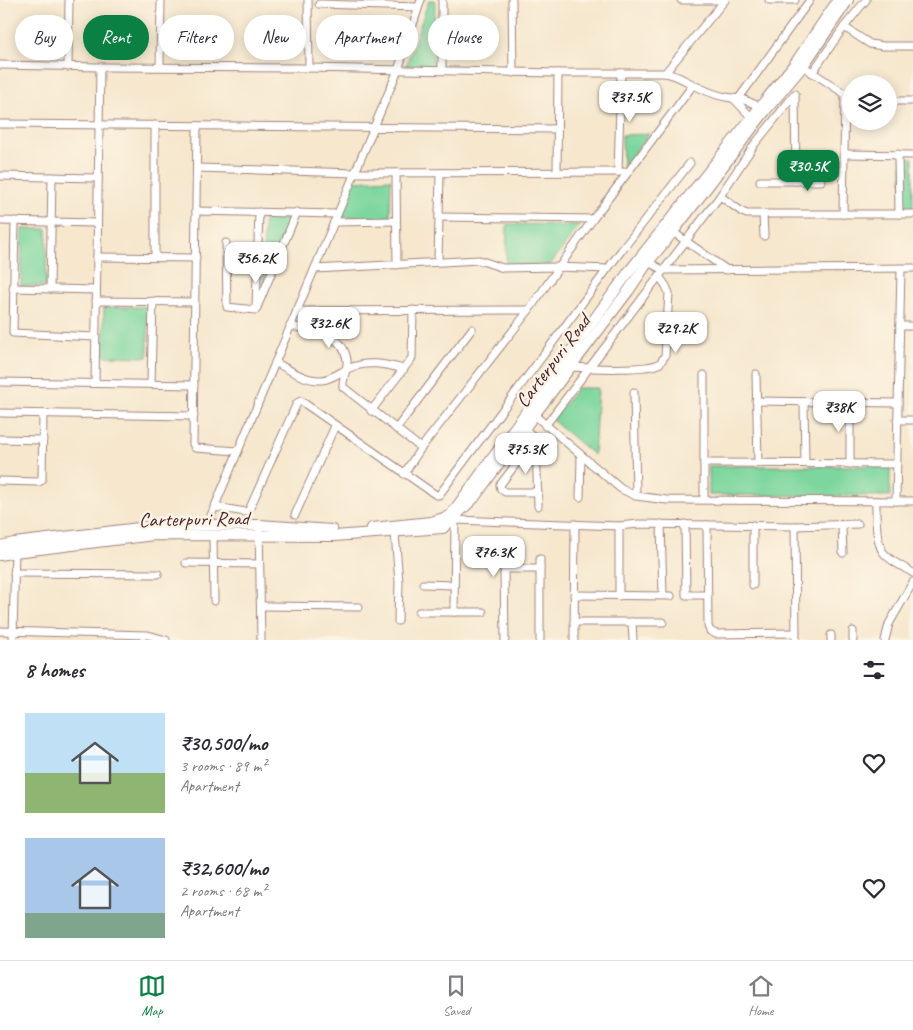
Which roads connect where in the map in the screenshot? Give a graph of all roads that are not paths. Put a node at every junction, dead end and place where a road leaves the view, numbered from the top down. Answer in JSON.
{"nodes":[{"id":1,"x":69,"y":0,"type":"edge"},
{"id":2,"x":161,"y":0,"type":"edge"},
{"id":3,"x":308,"y":0,"type":"edge"},
{"id":4,"x":442,"y":0,"type":"edge"},
{"id":5,"x":512,"y":0,"type":"edge"},
{"id":6,"x":681,"y":0,"type":"edge"},
{"id":7,"x":725,"y":0,"type":"edge"},
{"id":8,"x":769,"y":0,"type":"edge"},
{"id":9,"x":795,"y":0,"type":"edge"},
{"id":10,"x":810,"y":0,"type":"edge"},
{"id":11,"x":838,"y":0,"type":"edge"},
{"id":12,"x":848,"y":0,"type":"edge"},
{"id":13,"x":866,"y":0,"type":"edge"},
{"id":14,"x":420,"y":3,"type":"edge"},
{"id":15,"x":320,"y":4,"type":"dead end"},
{"id":16,"x":844,"y":27,"type":"junction"},
{"id":17,"x":913,"y":46,"type":"edge"},
{"id":18,"x":0,"y":66,"type":"edge"},
{"id":19,"x":160,"y":66,"type":"junction"},
{"id":20,"x":802,"y":66,"type":"junction"},
{"id":21,"x":68,"y":67,"type":"junction"},
{"id":22,"x":100,"y":67,"type":"junction"},
{"id":23,"x":309,"y":68,"type":"junction"},
{"id":24,"x":398,"y":70,"type":"junction"},
{"id":25,"x":442,"y":70,"type":"junction"},
{"id":26,"x":513,"y":72,"type":"junction"},
{"id":27,"x":558,"y":73,"type":"junction"},
{"id":28,"x":621,"y":73,"type":"junction"},
{"id":29,"x":665,"y":73,"type":"junction"},
{"id":30,"x":812,"y":73,"type":"junction"},
{"id":31,"x":693,"y":85,"type":"junction"},
{"id":32,"x":785,"y":86,"type":"junction"},
{"id":33,"x":842,"y":92,"type":"edge"},
{"id":34,"x":795,"y":94,"type":"junction"},
{"id":35,"x":736,"y":98,"type":"junction"},
{"id":36,"x":897,"y":101,"type":"edge"},
{"id":37,"x":913,"y":101,"type":"edge"},
{"id":38,"x":762,"y":109,"type":"junction"},
{"id":39,"x":754,"y":120,"type":"junction"},
{"id":40,"x":0,"y":124,"type":"edge"},
{"id":41,"x":99,"y":125,"type":"junction"},
{"id":42,"x":155,"y":125,"type":"junction"},
{"id":43,"x":197,"y":126,"type":"junction"},
{"id":44,"x":373,"y":128,"type":"junction"},
{"id":45,"x":557,"y":129,"type":"junction"},
{"id":46,"x":846,"y":130,"type":"edge"},
{"id":47,"x":844,"y":154,"type":"junction"},
{"id":48,"x":898,"y":154,"type":"junction"},
{"id":49,"x":913,"y":154,"type":"edge"},
{"id":50,"x":690,"y":163,"type":"dead end"},
{"id":51,"x":197,"y":168,"type":"junction"},
{"id":52,"x":557,"y":172,"type":"junction"},
{"id":53,"x":618,"y":172,"type":"junction"},
{"id":54,"x":628,"y":172,"type":"junction"},
{"id":55,"x":354,"y":173,"type":"junction"},
{"id":56,"x":396,"y":173,"type":"junction"},
{"id":57,"x":440,"y":173,"type":"junction"},
{"id":58,"x":0,"y":176,"type":"edge"},
{"id":59,"x":52,"y":177,"type":"junction"},
{"id":60,"x":98,"y":178,"type":"junction"},
{"id":61,"x":760,"y":181,"type":"dead end"},
{"id":62,"x":796,"y":181,"type":"junction"},
{"id":63,"x":821,"y":182,"type":"dead end"},
{"id":64,"x":720,"y":196,"type":"junction"},
{"id":65,"x":196,"y":211,"type":"junction"},
{"id":66,"x":258,"y":212,"type":"junction"},
{"id":67,"x":297,"y":212,"type":"junction"},
{"id":68,"x":338,"y":214,"type":"junction"},
{"id":69,"x":764,"y":214,"type":"junction"},
{"id":70,"x":844,"y":214,"type":"junction"},
{"id":71,"x":899,"y":214,"type":"junction"},
{"id":72,"x":913,"y":214,"type":"edge"},
{"id":73,"x":439,"y":217,"type":"junction"},
{"id":74,"x":593,"y":219,"type":"junction"},
{"id":75,"x":0,"y":221,"type":"edge"},
{"id":76,"x":15,"y":221,"type":"junction"},
{"id":77,"x":395,"y":221,"type":"junction"},
{"id":78,"x":51,"y":222,"type":"junction"},
{"id":79,"x":334,"y":222,"type":"junction"},
{"id":80,"x":97,"y":223,"type":"junction"},
{"id":81,"x":673,"y":232,"type":"junction"},
{"id":82,"x":764,"y":236,"type":"dead end"},
{"id":83,"x":686,"y":241,"type":"junction"},
{"id":84,"x":226,"y":243,"type":"dead end"},
{"id":85,"x":97,"y":256,"type":"junction"},
{"id":86,"x":155,"y":257,"type":"junction"},
{"id":87,"x":196,"y":258,"type":"junction"},
{"id":88,"x":438,"y":261,"type":"junction"},
{"id":89,"x":648,"y":262,"type":"junction"},
{"id":90,"x":397,"y":264,"type":"junction"},
{"id":91,"x":559,"y":267,"type":"junction"},
{"id":92,"x":901,"y":268,"type":"junction"},
{"id":93,"x":913,"y":268,"type":"edge"},
{"id":94,"x":314,"y":269,"type":"junction"},
{"id":95,"x":607,"y":269,"type":"junction"},
{"id":96,"x":727,"y":270,"type":"junction"},
{"id":97,"x":661,"y":273,"type":"junction"},
{"id":98,"x":13,"y":288,"type":"junction"},
{"id":99,"x":50,"y":289,"type":"junction"},
{"id":100,"x":96,"y":290,"type":"junction"},
{"id":101,"x":96,"y":301,"type":"junction"},
{"id":102,"x":153,"y":301,"type":"junction"},
{"id":103,"x":195,"y":302,"type":"junction"},
{"id":104,"x":256,"y":310,"type":"junction"},
{"id":105,"x":413,"y":310,"type":"junction"},
{"id":106,"x":530,"y":310,"type":"junction"},
{"id":107,"x":297,"y":311,"type":"junction"},
{"id":108,"x":290,"y":326,"type":"junction"},
{"id":109,"x":900,"y":326,"type":"junction"},
{"id":110,"x":913,"y":326,"type":"edge"},
{"id":111,"x":472,"y":329,"type":"dead end"},
{"id":112,"x":95,"y":337,"type":"junction"},
{"id":113,"x":275,"y":362,"type":"junction"},
{"id":114,"x":570,"y":367,"type":"junction"},
{"id":115,"x":589,"y":368,"type":"junction"},
{"id":116,"x":404,"y":369,"type":"junction"},
{"id":117,"x":346,"y":370,"type":"junction"},
{"id":118,"x":756,"y":374,"type":"dead end"},
{"id":119,"x":704,"y":375,"type":"dead end"},
{"id":120,"x":0,"y":382,"type":"edge"},
{"id":121,"x":95,"y":383,"type":"junction"},
{"id":122,"x":151,"y":384,"type":"junction"},
{"id":123,"x":194,"y":385,"type":"junction"},
{"id":124,"x":634,"y":392,"type":"dead end"},
{"id":125,"x":756,"y":401,"type":"junction"},
{"id":126,"x":804,"y":402,"type":"junction"},
{"id":127,"x":850,"y":402,"type":"junction"},
{"id":128,"x":898,"y":403,"type":"junction"},
{"id":129,"x":372,"y":411,"type":"junction"},
{"id":130,"x":531,"y":412,"type":"junction"},
{"id":131,"x":0,"y":413,"type":"edge"},
{"id":132,"x":43,"y":414,"type":"junction"},
{"id":133,"x":194,"y":416,"type":"junction"},
{"id":134,"x":897,"y":420,"type":"junction"},
{"id":135,"x":913,"y":420,"type":"edge"},
{"id":136,"x":335,"y":426,"type":"junction"},
{"id":137,"x":521,"y":426,"type":"junction"},
{"id":138,"x":545,"y":426,"type":"junction"},
{"id":139,"x":396,"y":429,"type":"junction"},
{"id":140,"x":535,"y":439,"type":"junction"},
{"id":141,"x":0,"y":440,"type":"edge"},
{"id":142,"x":43,"y":440,"type":"junction"},
{"id":143,"x":421,"y":448,"type":"junction"},
{"id":144,"x":238,"y":451,"type":"junction"},
{"id":145,"x":581,"y":456,"type":"junction"},
{"id":146,"x":704,"y":463,"type":"junction"},
{"id":147,"x":758,"y":463,"type":"junction"},
{"id":148,"x":805,"y":464,"type":"junction"},
{"id":149,"x":850,"y":464,"type":"junction"},
{"id":150,"x":896,"y":464,"type":"junction"},
{"id":151,"x":404,"y":474,"type":"junction"},
{"id":152,"x":0,"y":482,"type":"edge"},
{"id":153,"x":538,"y":492,"type":"junction"},
{"id":154,"x":636,"y":496,"type":"junction"},
{"id":155,"x":580,"y":497,"type":"dead end"},
{"id":156,"x":704,"y":499,"type":"junction"},
{"id":157,"x":876,"y":501,"type":"junction"},
{"id":158,"x":896,"y":501,"type":"junction"},
{"id":159,"x":913,"y":501,"type":"edge"},
{"id":160,"x":538,"y":506,"type":"dead end"},
{"id":161,"x":214,"y":507,"type":"junction"},
{"id":162,"x":295,"y":515,"type":"dead end"},
{"id":163,"x":453,"y":518,"type":"junction"},
{"id":164,"x":575,"y":524,"type":"junction"},
{"id":165,"x":661,"y":524,"type":"junction"},
{"id":166,"x":685,"y":524,"type":"junction"},
{"id":167,"x":858,"y":524,"type":"dead end"},
{"id":168,"x":207,"y":525,"type":"junction"},
{"id":169,"x":707,"y":525,"type":"junction"},
{"id":170,"x":753,"y":525,"type":"junction"},
{"id":171,"x":842,"y":525,"type":"junction"},
{"id":172,"x":619,"y":526,"type":"junction"},
{"id":173,"x":795,"y":526,"type":"junction"},
{"id":174,"x":393,"y":529,"type":"junction"},
{"id":175,"x":259,"y":530,"type":"junction"},
{"id":176,"x":213,"y":535,"type":"junction"},
{"id":177,"x":0,"y":546,"type":"edge"},
{"id":178,"x":15,"y":547,"type":"junction"},
{"id":179,"x":843,"y":553,"type":"dead end"},
{"id":180,"x":0,"y":555,"type":"edge"},
{"id":181,"x":540,"y":559,"type":"dead end"},
{"id":182,"x":186,"y":563,"type":"dead end"},
{"id":183,"x":213,"y":564,"type":"junction"},
{"id":184,"x":260,"y":564,"type":"junction"},
{"id":185,"x":540,"y":569,"type":"junction"},
{"id":186,"x":14,"y":572,"type":"junction"},
{"id":187,"x":913,"y":573,"type":"edge"},
{"id":188,"x":158,"y":574,"type":"dead end"},
{"id":189,"x":913,"y":582,"type":"edge"},
{"id":190,"x":423,"y":584,"type":"dead end"},
{"id":191,"x":454,"y":585,"type":"junction"},
{"id":192,"x":753,"y":585,"type":"dead end"},
{"id":193,"x":574,"y":595,"type":"junction"},
{"id":194,"x":708,"y":595,"type":"junction"},
{"id":195,"x":619,"y":596,"type":"junction"},
{"id":196,"x":214,"y":601,"type":"dead end"},
{"id":197,"x":261,"y":606,"type":"junction"},
{"id":198,"x":359,"y":607,"type":"dead end"},
{"id":199,"x":419,"y":612,"type":"dead end"},
{"id":200,"x":454,"y":612,"type":"junction"},
{"id":201,"x":482,"y":612,"type":"dead end"},
{"id":202,"x":398,"y":621,"type":"dead end"},
{"id":203,"x":574,"y":622,"type":"junction"},
{"id":204,"x":632,"y":622,"type":"junction"},
{"id":205,"x":663,"y":622,"type":"dead end"},
{"id":206,"x":0,"y":631,"type":"edge"},
{"id":207,"x":13,"y":631,"type":"junction"},
{"id":208,"x":853,"y":631,"type":"dead end"},
{"id":209,"x":796,"y":636,"type":"edge"},
{"id":210,"x":130,"y":637,"type":"edge"},
{"id":211,"x":13,"y":640,"type":"edge"},
{"id":212,"x":166,"y":640,"type":"edge"},
{"id":213,"x":261,"y":640,"type":"edge"},
{"id":214,"x":505,"y":640,"type":"edge"},
{"id":215,"x":540,"y":640,"type":"edge"},
{"id":216,"x":574,"y":640,"type":"edge"},
{"id":217,"x":633,"y":640,"type":"edge"},
{"id":218,"x":853,"y":640,"type":"edge"},
{"id":219,"x":885,"y":640,"type":"edge"}],
"edges":[{"from":1,"to":21,"type":"street"},
{"from":2,"to":19,"type":"street"},
{"from":3,"to":23,"type":"street"},
{"from":4,"to":25,"type":"street"},
{"from":5,"to":26,"type":"street"},
{"from":6,"to":7,"type":"street"},
{"from":7,"to":29,"type":"street"},
{"from":8,"to":9,"type":"street"},
{"from":10,"to":35,"type":"street"},
{"from":11,"to":38,"type":"main road","name":"Carterpuri Road"},
{"from":12,"to":20,"type":"main road","name":"Carterpuri Road"},
{"from":13,"to":16,"type":"street"},
{"from":14,"to":15,"type":"street"},
{"from":14,"to":24,"type":"street"},
{"from":16,"to":17,"type":"street"},
{"from":16,"to":30,"type":"street"},
{"from":18,"to":21,"type":"street"},
{"from":19,"to":22,"type":"street"},
{"from":19,"to":23,"type":"street"},
{"from":20,"to":30,"type":"street"},
{"from":20,"to":32,"type":"main road","name":"Carterpuri Road"},
{"from":21,"to":22,"type":"street"},
{"from":22,"to":41,"type":"street"},
{"from":23,"to":24,"type":"street"},
{"from":24,"to":25,"type":"street"},
{"from":24,"to":44,"type":"street"},
{"from":25,"to":26,"type":"street"},
{"from":26,"to":27,"type":"street"},
{"from":27,"to":28,"type":"street"},
{"from":27,"to":45,"type":"street"},
{"from":28,"to":29,"type":"street"},
{"from":28,"to":53,"type":"street"},
{"from":29,"to":31,"type":"street"},
{"from":30,"to":33,"type":"street"},
{"from":31,"to":35,"type":"street"},
{"from":31,"to":54,"type":"street"},
{"from":32,"to":34,"type":"street"},
{"from":32,"to":38,"type":"main road","name":"Carterpuri Road"},
{"from":34,"to":62,"type":"street"},
{"from":34,"to":64,"type":"street"},
{"from":35,"to":38,"type":"street"},
{"from":35,"to":39,"type":"street"},
{"from":36,"to":37,"type":"street"},
{"from":38,"to":39,"type":"main road","name":"Carterpuri Road"},
{"from":39,"to":81,"type":"main road","name":"Carterpuri Road"},
{"from":39,"to":130,"type":"main road","name":"Carterpuri Road"},
{"from":40,"to":41,"type":"street"},
{"from":41,"to":42,"type":"street"},
{"from":41,"to":60,"type":"street"},
{"from":42,"to":43,"type":"street"},
{"from":42,"to":86,"type":"street"},
{"from":43,"to":44,"type":"street"},
{"from":43,"to":51,"type":"street"},
{"from":44,"to":45,"type":"street"},
{"from":44,"to":55,"type":"street"},
{"from":45,"to":52,"type":"street"},
{"from":46,"to":47,"type":"street"},
{"from":47,"to":48,"type":"street"},
{"from":47,"to":70,"type":"street"},
{"from":48,"to":49,"type":"street"},
{"from":48,"to":71,"type":"street"},
{"from":50,"to":95,"type":"street"},
{"from":51,"to":55,"type":"street"},
{"from":51,"to":65,"type":"street"},
{"from":52,"to":53,"type":"street"},
{"from":52,"to":57,"type":"street"},
{"from":53,"to":54,"type":"street"},
{"from":54,"to":74,"type":"street"},
{"from":55,"to":56,"type":"street"},
{"from":55,"to":68,"type":"street"},
{"from":56,"to":57,"type":"street"},
{"from":56,"to":77,"type":"street"},
{"from":57,"to":73,"type":"street"},
{"from":58,"to":59,"type":"street"},
{"from":59,"to":60,"type":"street"},
{"from":59,"to":78,"type":"street"},
{"from":60,"to":80,"type":"street"},
{"from":61,"to":62,"type":"street"},
{"from":62,"to":63,"type":"street"},
{"from":64,"to":69,"type":"street"},
{"from":64,"to":83,"type":"street"},
{"from":65,"to":66,"type":"street"},
{"from":65,"to":87,"type":"street"},
{"from":66,"to":67,"type":"street"},
{"from":66,"to":104,"type":"street"},
{"from":67,"to":68,"type":"street"},
{"from":67,"to":104,"type":"street"},
{"from":68,"to":79,"type":"street"},
{"from":69,"to":70,"type":"street"},
{"from":69,"to":82,"type":"street"},
{"from":70,"to":71,"type":"street"},
{"from":71,"to":72,"type":"street"},
{"from":73,"to":74,"type":"street"},
{"from":73,"to":88,"type":"street"},
{"from":74,"to":91,"type":"street"},
{"from":75,"to":76,"type":"street"},
{"from":76,"to":78,"type":"street"},
{"from":76,"to":98,"type":"street"},
{"from":77,"to":79,"type":"street"},
{"from":77,"to":90,"type":"street"},
{"from":78,"to":80,"type":"street"},
{"from":78,"to":99,"type":"street"},
{"from":79,"to":94,"type":"street"},
{"from":80,"to":85,"type":"street"},
{"from":81,"to":83,"type":"street"},
{"from":81,"to":89,"type":"main road","name":"Carterpuri Road"},
{"from":83,"to":96,"type":"street"},
{"from":83,"to":97,"type":"street"},
{"from":84,"to":104,"type":"street"},
{"from":85,"to":86,"type":"street"},
{"from":85,"to":100,"type":"street"},
{"from":86,"to":87,"type":"street"},
{"from":87,"to":103,"type":"street"},
{"from":88,"to":90,"type":"street"},
{"from":88,"to":91,"type":"street"},
{"from":89,"to":97,"type":"street"},
{"from":89,"to":114,"type":"main road","name":"Carterpuri Road"},
{"from":90,"to":94,"type":"street"},
{"from":91,"to":95,"type":"street"},
{"from":91,"to":106,"type":"street"},
{"from":92,"to":93,"type":"street"},
{"from":92,"to":96,"type":"street"},
{"from":92,"to":109,"type":"street"},
{"from":94,"to":107,"type":"street"},
{"from":95,"to":151,"type":"street"},
{"from":96,"to":97,"type":"street"},
{"from":97,"to":115,"type":"street"},
{"from":97,"to":115,"type":"street"},
{"from":98,"to":99,"type":"street"},
{"from":98,"to":112,"type":"street"},
{"from":99,"to":100,"type":"street"},
{"from":100,"to":101,"type":"street"},
{"from":101,"to":102,"type":"street"},
{"from":101,"to":112,"type":"street"},
{"from":102,"to":103,"type":"street"},
{"from":102,"to":122,"type":"street"},
{"from":103,"to":123,"type":"street"},
{"from":105,"to":106,"type":"street"},
{"from":105,"to":107,"type":"street"},
{"from":105,"to":116,"type":"street"},
{"from":106,"to":143,"type":"street"},
{"from":107,"to":108,"type":"street"},
{"from":108,"to":113,"type":"street"},
{"from":108,"to":117,"type":"street"},
{"from":109,"to":110,"type":"street"},
{"from":109,"to":128,"type":"street"},
{"from":111,"to":139,"type":"street"},
{"from":112,"to":121,"type":"street"},
{"from":113,"to":117,"type":"street"},
{"from":113,"to":144,"type":"street"},
{"from":114,"to":115,"type":"street"},
{"from":114,"to":130,"type":"main road","name":"Carterpuri Road"},
{"from":115,"to":138,"type":"street"},
{"from":116,"to":117,"type":"street"},
{"from":116,"to":129,"type":"street"},
{"from":117,"to":129,"type":"street"},
{"from":118,"to":125,"type":"street"},
{"from":119,"to":146,"type":"street"},
{"from":120,"to":121,"type":"street"},
{"from":121,"to":122,"type":"street"},
{"from":122,"to":123,"type":"street"},
{"from":123,"to":133,"type":"street"},
{"from":124,"to":154,"type":"street"},
{"from":125,"to":126,"type":"street"},
{"from":125,"to":147,"type":"street"},
{"from":126,"to":127,"type":"street"},
{"from":126,"to":148,"type":"street"},
{"from":127,"to":128,"type":"street"},
{"from":127,"to":149,"type":"street"},
{"from":128,"to":134,"type":"street"},
{"from":129,"to":139,"type":"street"},
{"from":130,"to":137,"type":"main road","name":"Carterpuri Road"},
{"from":130,"to":138,"type":"street"},
{"from":131,"to":132,"type":"street"},
{"from":132,"to":133,"type":"street"},
{"from":132,"to":142,"type":"street"},
{"from":133,"to":144,"type":"street"},
{"from":134,"to":135,"type":"street"},
{"from":134,"to":150,"type":"street"},
{"from":136,"to":151,"type":"street"},
{"from":136,"to":161,"type":"street"},
{"from":136,"to":162,"type":"street"},
{"from":137,"to":140,"type":"street"},
{"from":137,"to":163,"type":"main road","name":"Carterpuri Road"},
{"from":138,"to":145,"type":"street"},
{"from":139,"to":143,"type":"street"},
{"from":140,"to":153,"type":"street"},
{"from":140,"to":153,"type":"street"},
{"from":141,"to":142,"type":"street"},
{"from":142,"to":152,"type":"street"},
{"from":143,"to":151,"type":"street"},
{"from":144,"to":161,"type":"street"},
{"from":145,"to":154,"type":"street"},
{"from":145,"to":155,"type":"street"},
{"from":146,"to":147,"type":"street"},
{"from":146,"to":156,"type":"street"},
{"from":147,"to":148,"type":"street"},
{"from":148,"to":149,"type":"street"},
{"from":149,"to":150,"type":"street"},
{"from":150,"to":158,"type":"street"},
{"from":153,"to":160,"type":"street"},
{"from":154,"to":156,"type":"street"},
{"from":156,"to":157,"type":"street"},
{"from":157,"to":158,"type":"street"},
{"from":157,"to":187,"type":"street"},
{"from":158,"to":159,"type":"street"},
{"from":161,"to":168,"type":"street"},
{"from":163,"to":164,"type":"street"},
{"from":163,"to":174,"type":"main road","name":"Carterpuri Road"},
{"from":163,"to":191,"type":"street"},
{"from":164,"to":172,"type":"street"},
{"from":164,"to":193,"type":"street"},
{"from":165,"to":166,"type":"street"},
{"from":165,"to":172,"type":"street"},
{"from":165,"to":195,"type":"street"},
{"from":166,"to":169,"type":"street"},
{"from":166,"to":194,"type":"street"},
{"from":167,"to":171,"type":"street"},
{"from":168,"to":175,"type":"main road","name":"Carterpuri Road"},
{"from":168,"to":178,"type":"main road","name":"Carterpuri Road"},
{"from":169,"to":170,"type":"street"},
{"from":169,"to":194,"type":"street"},
{"from":170,"to":173,"type":"street"},
{"from":170,"to":192,"type":"street"},
{"from":171,"to":173,"type":"street"},
{"from":171,"to":179,"type":"street"},
{"from":172,"to":195,"type":"street"},
{"from":173,"to":209,"type":"street"},
{"from":174,"to":175,"type":"main road","name":"Carterpuri Road"},
{"from":174,"to":202,"type":"street"},
{"from":175,"to":176,"type":"main road","name":"Carterpuri Road"},
{"from":175,"to":184,"type":"street"},
{"from":176,"to":178,"type":"main road","name":"Carterpuri Road"},
{"from":176,"to":183,"type":"street"},
{"from":177,"to":178,"type":"main road","name":"Carterpuri Road"},
{"from":178,"to":180,"type":"main road","name":"Carterpuri Road"},
{"from":178,"to":186,"type":"street"},
{"from":181,"to":185,"type":"street"},
{"from":182,"to":183,"type":"street"},
{"from":183,"to":184,"type":"street"},
{"from":183,"to":196,"type":"street"},
{"from":184,"to":197,"type":"street"},
{"from":185,"to":214,"type":"street"},
{"from":185,"to":215,"type":"street"},
{"from":186,"to":188,"type":"street"},
{"from":186,"to":207,"type":"street"},
{"from":189,"to":219,"type":"street"},
{"from":190,"to":191,"type":"street"},
{"from":191,"to":200,"type":"street"},
{"from":193,"to":195,"type":"street"},
{"from":193,"to":203,"type":"street"},
{"from":194,"to":209,"type":"street"},
{"from":197,"to":198,"type":"street"},
{"from":197,"to":213,"type":"street"},
{"from":199,"to":200,"type":"street"},
{"from":200,"to":201,"type":"street"},
{"from":203,"to":204,"type":"street"},
{"from":203,"to":216,"type":"street"},
{"from":204,"to":205,"type":"street"},
{"from":204,"to":217,"type":"street"},
{"from":206,"to":207,"type":"street"},
{"from":207,"to":210,"type":"street"},
{"from":207,"to":211,"type":"street"},
{"from":208,"to":218,"type":"street"},
{"from":210,"to":212,"type":"street"}]}
